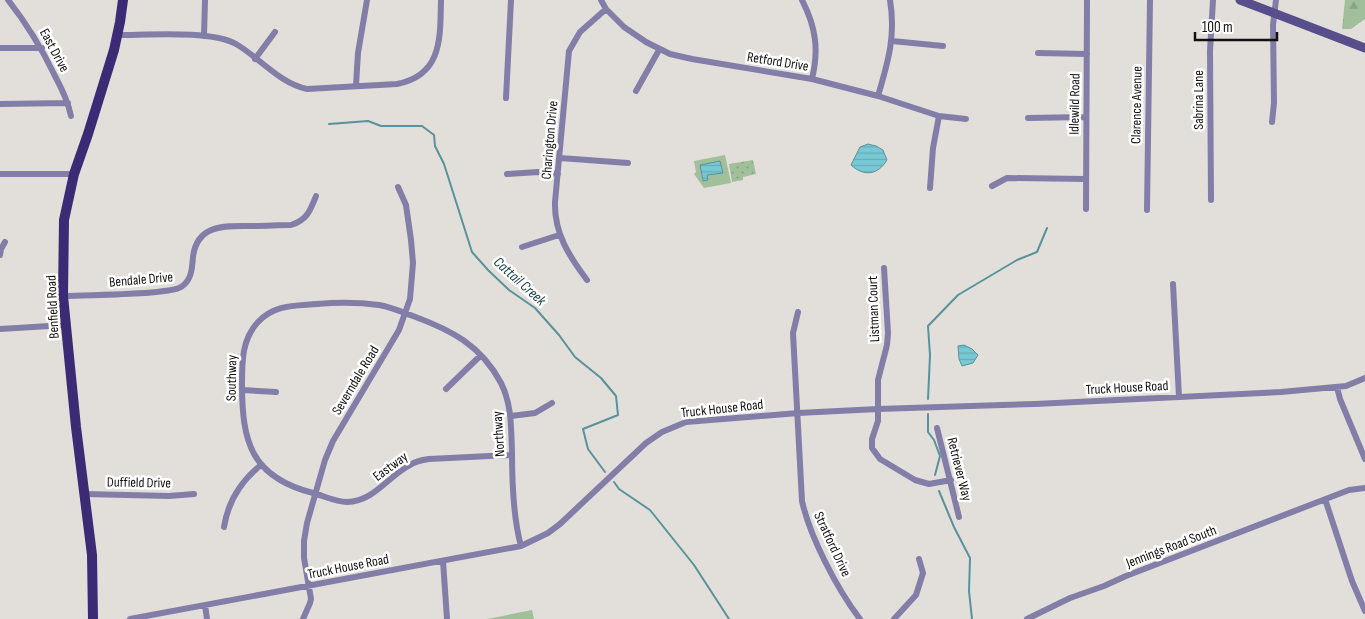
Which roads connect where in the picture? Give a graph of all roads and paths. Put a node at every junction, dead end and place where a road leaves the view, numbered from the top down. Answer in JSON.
{"nodes":[{"id":1,"x":8,"y":0,"type":"edge"},
{"id":2,"x":123,"y":0,"type":"edge"},
{"id":3,"x":205,"y":0,"type":"edge"},
{"id":4,"x":367,"y":0,"type":"edge"},
{"id":5,"x":441,"y":0,"type":"edge"},
{"id":6,"x":511,"y":0,"type":"edge"},
{"id":7,"x":601,"y":0,"type":"edge"},
{"id":8,"x":802,"y":0,"type":"edge"},
{"id":9,"x":890,"y":0,"type":"edge"},
{"id":10,"x":1087,"y":0,"type":"edge"},
{"id":11,"x":1150,"y":0,"type":"edge"},
{"id":12,"x":1213,"y":0,"type":"edge"},
{"id":13,"x":1240,"y":0,"type":"edge"},
{"id":14,"x":1276,"y":0,"type":"edge"},
{"id":15,"x":606,"y":9,"type":"junction"},
{"id":16,"x":1275,"y":14,"type":"junction"},
{"id":17,"x":275,"y":32,"type":"dead end"},
{"id":18,"x":118,"y":35,"type":"junction"},
{"id":19,"x":204,"y":36,"type":"junction"},
{"id":20,"x":892,"y":41,"type":"junction"},
{"id":21,"x":943,"y":46,"type":"dead end"},
{"id":22,"x":0,"y":48,"type":"edge"},
{"id":23,"x":42,"y":48,"type":"junction"},
{"id":24,"x":1365,"y":48,"type":"edge"},
{"id":25,"x":659,"y":50,"type":"junction"},
{"id":26,"x":1038,"y":53,"type":"dead end"},
{"id":27,"x":1087,"y":54,"type":"junction"},
{"id":28,"x":255,"y":59,"type":"junction"},
{"id":29,"x":812,"y":79,"type":"junction"},
{"id":30,"x":356,"y":85,"type":"junction"},
{"id":31,"x":636,"y":91,"type":"dead end"},
{"id":32,"x":878,"y":96,"type":"junction"},
{"id":33,"x":506,"y":98,"type":"dead end"},
{"id":34,"x":68,"y":103,"type":"junction"},
{"id":35,"x":0,"y":104,"type":"edge"},
{"id":36,"x":72,"y":116,"type":"dead end"},
{"id":37,"x":939,"y":116,"type":"junction"},
{"id":38,"x":1028,"y":118,"type":"dead end"},
{"id":39,"x":1086,"y":118,"type":"junction"},
{"id":40,"x":966,"y":119,"type":"dead end"},
{"id":41,"x":1272,"y":122,"type":"dead end"},
{"id":42,"x":560,"y":158,"type":"junction"},
{"id":43,"x":628,"y":163,"type":"dead end"},
{"id":44,"x":0,"y":174,"type":"edge"},
{"id":45,"x":74,"y":174,"type":"junction"},
{"id":46,"x":507,"y":174,"type":"dead end"},
{"id":47,"x":558,"y":174,"type":"junction"},
{"id":48,"x":1085,"y":179,"type":"junction"},
{"id":49,"x":992,"y":186,"type":"dead end"},
{"id":50,"x":398,"y":187,"type":"dead end"},
{"id":51,"x":930,"y":188,"type":"dead end"},
{"id":52,"x":316,"y":196,"type":"dead end"},
{"id":53,"x":1211,"y":200,"type":"dead end"},
{"id":54,"x":1086,"y":208,"type":"dead end"},
{"id":55,"x":1148,"y":210,"type":"dead end"},
{"id":56,"x":559,"y":235,"type":"junction"},
{"id":57,"x":5,"y":242,"type":"dead end"},
{"id":58,"x":522,"y":247,"type":"dead end"},
{"id":59,"x":0,"y":256,"type":"edge"},
{"id":60,"x":884,"y":268,"type":"dead end"},
{"id":61,"x":587,"y":280,"type":"dead end"},
{"id":62,"x":1173,"y":284,"type":"dead end"},
{"id":63,"x":63,"y":296,"type":"junction"},
{"id":64,"x":798,"y":312,"type":"dead end"},
{"id":65,"x":406,"y":314,"type":"junction"},
{"id":66,"x":66,"y":325,"type":"junction"},
{"id":67,"x":0,"y":329,"type":"edge"},
{"id":68,"x":480,"y":356,"type":"junction"},
{"id":69,"x":1365,"y":378,"type":"edge"},
{"id":70,"x":1337,"y":387,"type":"junction"},
{"id":71,"x":446,"y":389,"type":"dead end"},
{"id":72,"x":242,"y":390,"type":"junction"},
{"id":73,"x":276,"y":392,"type":"dead end"},
{"id":74,"x":1179,"y":397,"type":"junction"},
{"id":75,"x":552,"y":403,"type":"dead end"},
{"id":76,"x":878,"y":409,"type":"junction"},
{"id":77,"x":798,"y":413,"type":"junction"},
{"id":78,"x":511,"y":416,"type":"junction"},
{"id":79,"x":937,"y":428,"type":"dead end"},
{"id":80,"x":512,"y":455,"type":"junction"},
{"id":81,"x":1365,"y":458,"type":"edge"},
{"id":82,"x":261,"y":465,"type":"junction"},
{"id":83,"x":950,"y":480,"type":"junction"},
{"id":84,"x":1365,"y":488,"type":"edge"},
{"id":85,"x":84,"y":494,"type":"junction"},
{"id":86,"x":194,"y":494,"type":"dead end"},
{"id":87,"x":316,"y":494,"type":"junction"},
{"id":88,"x":1326,"y":500,"type":"junction"},
{"id":89,"x":959,"y":517,"type":"dead end"},
{"id":90,"x":224,"y":527,"type":"dead end"},
{"id":91,"x":521,"y":546,"type":"junction"},
{"id":92,"x":919,"y":558,"type":"dead end"},
{"id":93,"x":443,"y":561,"type":"junction"},
{"id":94,"x":310,"y":586,"type":"junction"},
{"id":95,"x":205,"y":605,"type":"junction"},
{"id":96,"x":1365,"y":612,"type":"edge"},
{"id":97,"x":93,"y":619,"type":"edge"},
{"id":98,"x":130,"y":619,"type":"edge"},
{"id":99,"x":207,"y":619,"type":"edge"},
{"id":100,"x":303,"y":619,"type":"edge"},
{"id":101,"x":447,"y":619,"type":"edge"},
{"id":102,"x":860,"y":619,"type":"edge"},
{"id":103,"x":894,"y":619,"type":"edge"},
{"id":104,"x":1027,"y":619,"type":"edge"}],
"edges":[{"from":1,"to":23,"type":"street","name":"East Drive"},
{"from":2,"to":18,"type":"main road","name":"Benfield Road"},
{"from":3,"to":19,"type":"street"},
{"from":4,"to":30,"type":"street"},
{"from":5,"to":30,"type":"street"},
{"from":6,"to":33,"type":"street"},
{"from":7,"to":15,"type":"street","name":"Retford Drive"},
{"from":8,"to":29,"type":"street"},
{"from":9,"to":20,"type":"street"},
{"from":10,"to":27,"type":"street","name":"Idlewild Road"},
{"from":11,"to":55,"type":"street","name":"Clarence Avenue"},
{"from":12,"to":53,"type":"street","name":"Sabrina Lane"},
{"from":13,"to":16,"type":"street"},
{"from":14,"to":16,"type":"street"},
{"from":15,"to":25,"type":"street","name":"Retford Drive"},
{"from":15,"to":42,"type":"street","name":"Charington Drive"},
{"from":16,"to":24,"type":"street"},
{"from":16,"to":41,"type":"street"},
{"from":17,"to":28,"type":"street"},
{"from":18,"to":19,"type":"street"},
{"from":18,"to":45,"type":"main road","name":"Benfield Road"},
{"from":19,"to":28,"type":"street"},
{"from":20,"to":21,"type":"street"},
{"from":20,"to":32,"type":"street"},
{"from":22,"to":23,"type":"street"},
{"from":23,"to":34,"type":"street","name":"East Drive"},
{"from":25,"to":29,"type":"street","name":"Retford Drive"},
{"from":25,"to":31,"type":"street"},
{"from":26,"to":27,"type":"street"},
{"from":27,"to":39,"type":"street","name":"Idlewild Road"},
{"from":28,"to":30,"type":"street"},
{"from":29,"to":32,"type":"street","name":"Retford Drive"},
{"from":32,"to":37,"type":"street","name":"Retford Drive"},
{"from":34,"to":35,"type":"street"},
{"from":34,"to":36,"type":"street","name":"East Drive"},
{"from":37,"to":40,"type":"street","name":"Retford Drive"},
{"from":37,"to":51,"type":"street"},
{"from":38,"to":39,"type":"street"},
{"from":39,"to":48,"type":"street","name":"Idlewild Road"},
{"from":42,"to":43,"type":"street"},
{"from":42,"to":47,"type":"street","name":"Charington Drive"},
{"from":44,"to":45,"type":"street"},
{"from":45,"to":63,"type":"main road","name":"Benfield Road"},
{"from":46,"to":47,"type":"street"},
{"from":47,"to":56,"type":"street","name":"Charington Drive"},
{"from":48,"to":49,"type":"street"},
{"from":48,"to":54,"type":"street","name":"Idlewild Road"},
{"from":50,"to":65,"type":"street","name":"Severndale Road"},
{"from":52,"to":63,"type":"street","name":"Bendale Drive"},
{"from":56,"to":58,"type":"street"},
{"from":56,"to":61,"type":"street","name":"Charington Drive"},
{"from":57,"to":59,"type":"street"},
{"from":60,"to":76,"type":"street","name":"Listman Court"},
{"from":62,"to":74,"type":"street"},
{"from":63,"to":66,"type":"main road","name":"Benfield Road"},
{"from":64,"to":77,"type":"street","name":"Stratford Drive"},
{"from":65,"to":68,"type":"street","name":"Northway"},
{"from":65,"to":72,"type":"street","name":"Southway"},
{"from":65,"to":87,"type":"street","name":"Severndale Road"},
{"from":66,"to":67,"type":"street"},
{"from":66,"to":85,"type":"main road","name":"Benfield Road"},
{"from":68,"to":71,"type":"street"},
{"from":68,"to":78,"type":"street","name":"Northway"},
{"from":69,"to":70,"type":"street","name":"Truck House Road"},
{"from":70,"to":74,"type":"street","name":"Truck House Road"},
{"from":70,"to":81,"type":"street"},
{"from":72,"to":73,"type":"street"},
{"from":72,"to":82,"type":"street","name":"Southway"},
{"from":74,"to":76,"type":"street","name":"Truck House Road"},
{"from":75,"to":78,"type":"street"},
{"from":76,"to":77,"type":"street","name":"Truck House Road"},
{"from":76,"to":83,"type":"street","name":"Listman Court"},
{"from":77,"to":91,"type":"street","name":"Truck House Road"},
{"from":77,"to":102,"type":"street","name":"Stratford Drive"},
{"from":78,"to":80,"type":"street","name":"Northway"},
{"from":79,"to":83,"type":"street","name":"Retriever Way"},
{"from":80,"to":87,"type":"street","name":"Eastway"},
{"from":80,"to":91,"type":"street","name":"Northway"},
{"from":82,"to":87,"type":"street","name":"Southway"},
{"from":82,"to":90,"type":"street"},
{"from":83,"to":89,"type":"street","name":"Retriever Way"},
{"from":84,"to":88,"type":"street","name":"Jennings Road South"},
{"from":85,"to":86,"type":"street","name":"Duffield Drive"},
{"from":85,"to":97,"type":"main road","name":"Benfield Road"},
{"from":87,"to":94,"type":"street","name":"Severndale Road"},
{"from":88,"to":96,"type":"street"},
{"from":88,"to":104,"type":"street","name":"Jennings Road South"},
{"from":91,"to":93,"type":"street","name":"Truck House Road"},
{"from":92,"to":103,"type":"street"},
{"from":93,"to":94,"type":"street","name":"Truck House Road"},
{"from":93,"to":101,"type":"street"},
{"from":94,"to":95,"type":"street","name":"Truck House Road"},
{"from":94,"to":100,"type":"street","name":"Severndale Road"},
{"from":95,"to":98,"type":"street","name":"Truck House Road"},
{"from":95,"to":99,"type":"street"}]}
